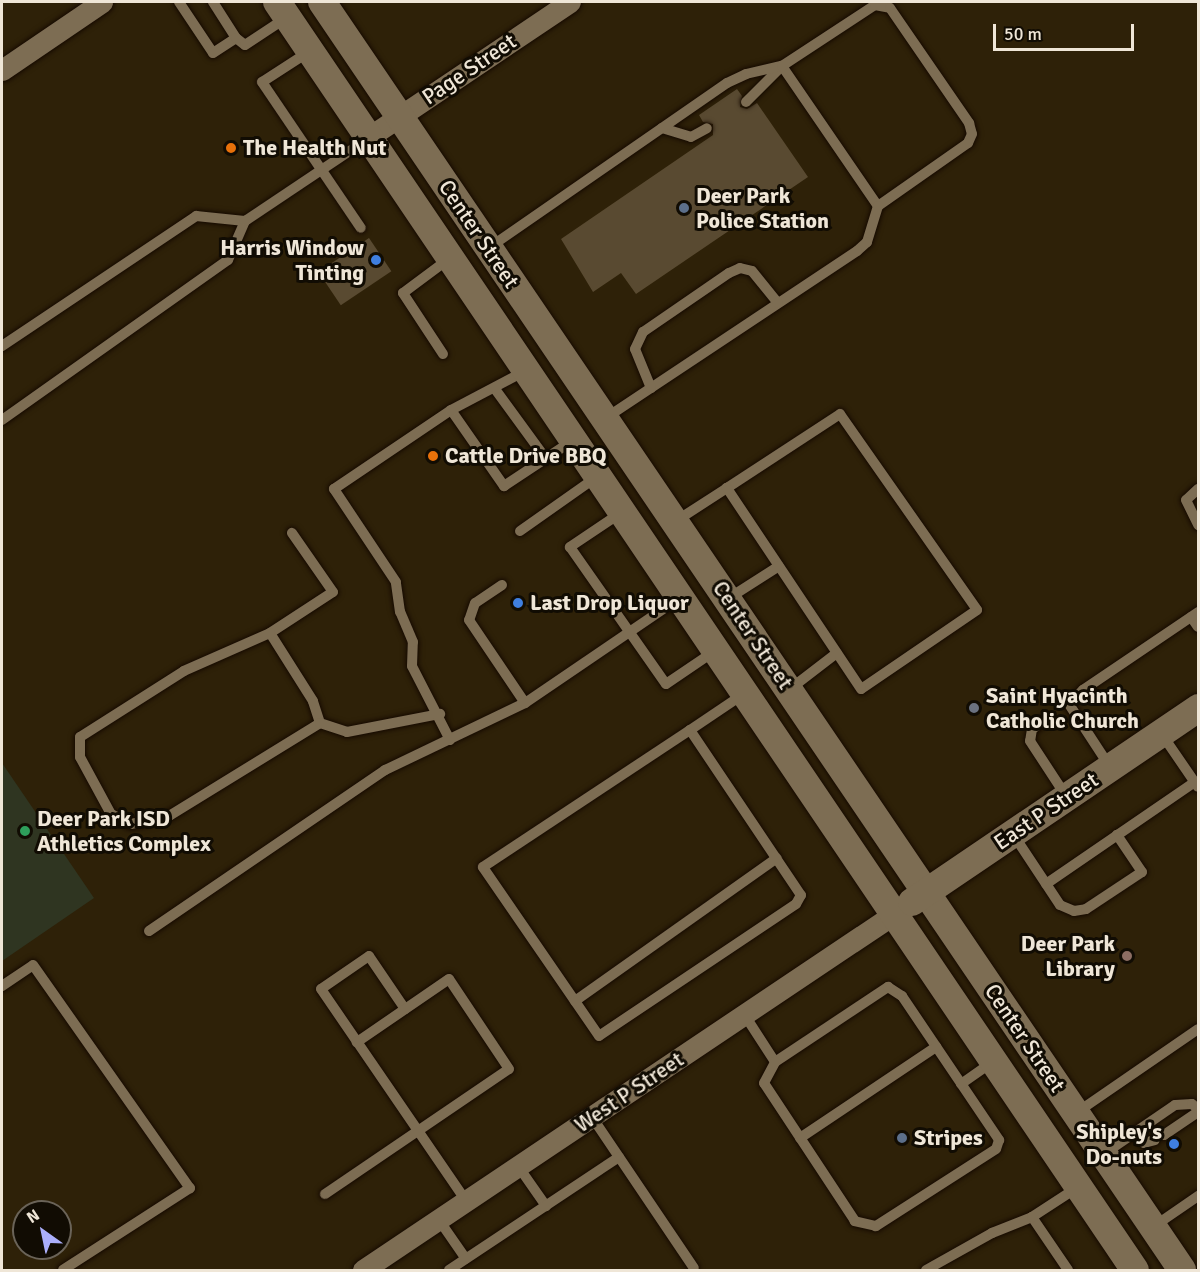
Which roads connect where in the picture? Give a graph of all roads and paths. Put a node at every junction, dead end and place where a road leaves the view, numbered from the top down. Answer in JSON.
{"nodes":[{"id":1,"x":102,"y":2,"type":"edge"},
{"id":2,"x":179,"y":2,"type":"edge"},
{"id":3,"x":213,"y":2,"type":"edge"},
{"id":4,"x":322,"y":2,"type":"edge"},
{"id":5,"x":570,"y":2,"type":"edge"},
{"id":6,"x":283,"y":9,"type":"edge"},
{"id":7,"x":236,"y":38,"type":"junction"},
{"id":8,"x":311,"y":51,"type":"junction"},
{"id":9,"x":783,"y":66,"type":"junction"},
{"id":10,"x":2,"y":70,"type":"edge"},
{"id":11,"x":746,"y":102,"type":"dead end"},
{"id":12,"x":400,"y":117,"type":"junction"},
{"id":13,"x":662,"y":128,"type":"junction"},
{"id":14,"x":707,"y":128,"type":"dead end"},
{"id":15,"x":369,"y":137,"type":"junction"},
{"id":16,"x":322,"y":170,"type":"junction"},
{"id":17,"x":878,"y":206,"type":"junction"},
{"id":18,"x":245,"y":221,"type":"junction"},
{"id":19,"x":361,"y":228,"type":"dead end"},
{"id":20,"x":488,"y":248,"type":"junction"},
{"id":21,"x":454,"y":263,"type":"junction"},
{"id":22,"x":778,"y":303,"type":"junction"},
{"id":23,"x":2,"y":346,"type":"edge"},
{"id":24,"x":443,"y":354,"type":"dead end"},
{"id":25,"x":563,"y":355,"type":"junction"},
{"id":26,"x":529,"y":374,"type":"junction"},
{"id":27,"x":651,"y":388,"type":"junction"},
{"id":28,"x":495,"y":389,"type":"junction"},
{"id":29,"x":451,"y":410,"type":"junction"},
{"id":30,"x":606,"y":418,"type":"junction"},
{"id":31,"x":2,"y":420,"type":"edge"},
{"id":32,"x":573,"y":440,"type":"junction"},
{"id":33,"x":546,"y":459,"type":"junction"},
{"id":34,"x":598,"y":476,"type":"junction"},
{"id":35,"x":727,"y":488,"type":"junction"},
{"id":36,"x":1198,"y":489,"type":"edge"},
{"id":37,"x":623,"y":512,"type":"junction"},
{"id":38,"x":676,"y":521,"type":"junction"},
{"id":39,"x":1198,"y":525,"type":"edge"},
{"id":40,"x":520,"y":531,"type":"dead end"},
{"id":41,"x":292,"y":533,"type":"dead end"},
{"id":42,"x":779,"y":566,"type":"junction"},
{"id":43,"x":502,"y":585,"type":"dead end"},
{"id":44,"x":721,"y":587,"type":"junction"},
{"id":45,"x":680,"y":597,"type":"junction"},
{"id":46,"x":1195,"y":614,"type":"edge"},
{"id":47,"x":1198,"y":627,"type":"edge"},
{"id":48,"x":629,"y":632,"type":"junction"},
{"id":49,"x":270,"y":633,"type":"junction"},
{"id":50,"x":716,"y":650,"type":"junction"},
{"id":51,"x":837,"y":653,"type":"junction"},
{"id":52,"x":789,"y":688,"type":"junction"},
{"id":53,"x":750,"y":700,"type":"junction"},
{"id":54,"x":525,"y":704,"type":"junction"},
{"id":55,"x":1198,"y":708,"type":"edge"},
{"id":56,"x":440,"y":714,"type":"junction"},
{"id":57,"x":1044,"y":721,"type":"dead end"},
{"id":58,"x":320,"y":723,"type":"junction"},
{"id":59,"x":690,"y":729,"type":"junction"},
{"id":60,"x":1161,"y":733,"type":"junction"},
{"id":61,"x":450,"y":740,"type":"junction"},
{"id":62,"x":1110,"y":768,"type":"junction"},
{"id":63,"x":1197,"y":784,"type":"edge"},
{"id":64,"x":1067,"y":797,"type":"junction"},
{"id":65,"x":1012,"y":833,"type":"junction"},
{"id":66,"x":1117,"y":835,"type":"junction"},
{"id":67,"x":777,"y":858,"type":"junction"},
{"id":68,"x":1046,"y":884,"type":"junction"},
{"id":69,"x":927,"y":892,"type":"junction"},
{"id":70,"x":894,"y":914,"type":"junction"},
{"id":71,"x":148,"y":931,"type":"dead end"},
{"id":72,"x":2,"y":986,"type":"edge"},
{"id":73,"x":575,"y":1001,"type":"junction"},
{"id":74,"x":405,"y":1009,"type":"junction"},
{"id":75,"x":744,"y":1014,"type":"junction"},
{"id":76,"x":1198,"y":1029,"type":"edge"},
{"id":77,"x":357,"y":1042,"type":"junction"},
{"id":78,"x":936,"y":1047,"type":"junction"},
{"id":79,"x":775,"y":1062,"type":"junction"},
{"id":80,"x":994,"y":1062,"type":"junction"},
{"id":81,"x":961,"y":1084,"type":"junction"},
{"id":82,"x":1198,"y":1111,"type":"edge"},
{"id":83,"x":1076,"y":1113,"type":"junction"},
{"id":84,"x":592,"y":1117,"type":"junction"},
{"id":85,"x":418,"y":1131,"type":"junction"},
{"id":86,"x":1134,"y":1133,"type":"junction"},
{"id":87,"x":800,"y":1138,"type":"junction"},
{"id":88,"x":1104,"y":1154,"type":"junction"},
{"id":89,"x":619,"y":1157,"type":"junction"},
{"id":90,"x":518,"y":1166,"type":"junction"},
{"id":91,"x":1079,"y":1187,"type":"junction"},
{"id":92,"x":325,"y":1194,"type":"dead end"},
{"id":93,"x":1198,"y":1196,"type":"edge"},
{"id":94,"x":466,"y":1201,"type":"junction"},
{"id":95,"x":546,"y":1206,"type":"junction"},
{"id":96,"x":1032,"y":1217,"type":"junction"},
{"id":97,"x":439,"y":1220,"type":"junction"},
{"id":98,"x":1153,"y":1227,"type":"junction"},
{"id":99,"x":466,"y":1259,"type":"junction"},
{"id":100,"x":694,"y":1268,"type":"dead end"},
{"id":101,"x":63,"y":1270,"type":"edge"},
{"id":102,"x":366,"y":1270,"type":"edge"},
{"id":103,"x":449,"y":1270,"type":"edge"},
{"id":104,"x":926,"y":1270,"type":"edge"},
{"id":105,"x":1068,"y":1270,"type":"edge"},
{"id":106,"x":1135,"y":1270,"type":"edge"},
{"id":107,"x":1182,"y":1270,"type":"edge"}],
"edges":[{"from":1,"to":10,"type":"street"},
{"from":2,"to":7,"type":"lane"},
{"from":3,"to":7,"type":"lane"},
{"from":4,"to":12,"type":"main road","name":"Center Street"},
{"from":5,"to":12,"type":"street","name":"Page Street"},
{"from":6,"to":7,"type":"lane"},
{"from":6,"to":8,"type":"main road","name":"Center Street"},
{"from":8,"to":15,"type":"main road","name":"Center Street"},
{"from":8,"to":16,"type":"lane"},
{"from":9,"to":11,"type":"lane"},
{"from":9,"to":13,"type":"lane"},
{"from":9,"to":17,"type":"lane"},
{"from":9,"to":17,"type":"lane"},
{"from":12,"to":15,"type":"street","name":"Page Street"},
{"from":12,"to":20,"type":"main road","name":"Center Street"},
{"from":13,"to":14,"type":"lane"},
{"from":13,"to":20,"type":"lane"},
{"from":15,"to":16,"type":"lane"},
{"from":15,"to":21,"type":"main road","name":"Center Street"},
{"from":16,"to":18,"type":"lane"},
{"from":16,"to":19,"type":"lane"},
{"from":17,"to":22,"type":"lane"},
{"from":18,"to":23,"type":"lane"},
{"from":18,"to":31,"type":"lane"},
{"from":20,"to":21,"type":"main road"},
{"from":20,"to":25,"type":"main road","name":"Center Street"},
{"from":21,"to":24,"type":"lane"},
{"from":21,"to":26,"type":"main road","name":"Center Street"},
{"from":22,"to":27,"type":"lane"},
{"from":22,"to":27,"type":"lane"},
{"from":25,"to":26,"type":"main road"},
{"from":25,"to":30,"type":"main road","name":"Center Street"},
{"from":26,"to":28,"type":"lane"},
{"from":26,"to":32,"type":"main road","name":"Center Street"},
{"from":27,"to":30,"type":"lane"},
{"from":28,"to":29,"type":"lane"},
{"from":28,"to":33,"type":"lane"},
{"from":29,"to":33,"type":"lane"},
{"from":29,"to":56,"type":"lane"},
{"from":30,"to":32,"type":"main road"},
{"from":30,"to":38,"type":"main road","name":"Center Street"},
{"from":32,"to":33,"type":"lane"},
{"from":32,"to":34,"type":"main road","name":"Center Street"},
{"from":34,"to":37,"type":"main road","name":"Center Street"},
{"from":34,"to":40,"type":"lane"},
{"from":35,"to":38,"type":"lane"},
{"from":35,"to":42,"type":"lane"},
{"from":35,"to":51,"type":"lane"},
{"from":36,"to":39,"type":"lane"},
{"from":37,"to":45,"type":"main road","name":"Center Street"},
{"from":37,"to":48,"type":"lane"},
{"from":38,"to":44,"type":"main road","name":"Center Street"},
{"from":41,"to":49,"type":"lane"},
{"from":42,"to":44,"type":"lane"},
{"from":42,"to":51,"type":"lane"},
{"from":43,"to":54,"type":"lane"},
{"from":44,"to":45,"type":"main road"},
{"from":44,"to":52,"type":"main road","name":"Center Street"},
{"from":45,"to":48,"type":"lane"},
{"from":45,"to":50,"type":"main road","name":"Center Street"},
{"from":46,"to":47,"type":"lane"},
{"from":46,"to":62,"type":"lane"},
{"from":48,"to":50,"type":"lane"},
{"from":48,"to":54,"type":"lane"},
{"from":49,"to":58,"type":"lane"},
{"from":49,"to":58,"type":"lane"},
{"from":50,"to":53,"type":"main road","name":"Center Street"},
{"from":51,"to":52,"type":"lane"},
{"from":52,"to":53,"type":"main road"},
{"from":52,"to":69,"type":"main road","name":"Center Street"},
{"from":53,"to":59,"type":"lane"},
{"from":53,"to":70,"type":"main road","name":"Center Street"},
{"from":54,"to":61,"type":"lane"},
{"from":55,"to":60,"type":"main road","name":"East P Street"},
{"from":56,"to":58,"type":"lane"},
{"from":56,"to":61,"type":"lane"},
{"from":57,"to":64,"type":"lane"},
{"from":59,"to":67,"type":"lane"},
{"from":59,"to":73,"type":"lane"},
{"from":60,"to":62,"type":"main road","name":"East P Street"},
{"from":60,"to":63,"type":"lane"},
{"from":61,"to":71,"type":"lane"},
{"from":62,"to":64,"type":"main road","name":"East P Street"},
{"from":63,"to":66,"type":"lane"},
{"from":64,"to":65,"type":"main road","name":"East P Street"},
{"from":65,"to":68,"type":"lane"},
{"from":65,"to":69,"type":"main road","name":"East P Street"},
{"from":66,"to":68,"type":"lane"},
{"from":66,"to":68,"type":"lane"},
{"from":67,"to":73,"type":"lane"},
{"from":67,"to":73,"type":"lane"},
{"from":69,"to":70,"type":"main road","name":"East P Street"},
{"from":69,"to":83,"type":"main road","name":"Center Street"},
{"from":70,"to":75,"type":"street","name":"West P Street"},
{"from":70,"to":80,"type":"main road","name":"Center Street"},
{"from":72,"to":101,"type":"lane"},
{"from":74,"to":77,"type":"lane"},
{"from":74,"to":77,"type":"lane"},
{"from":74,"to":85,"type":"lane"},
{"from":75,"to":79,"type":"lane"},
{"from":75,"to":84,"type":"street","name":"West P Street"},
{"from":76,"to":83,"type":"lane"},
{"from":77,"to":85,"type":"lane"},
{"from":78,"to":79,"type":"lane"},
{"from":78,"to":81,"type":"lane"},
{"from":78,"to":87,"type":"lane"},
{"from":79,"to":87,"type":"lane"},
{"from":80,"to":81,"type":"lane"},
{"from":80,"to":91,"type":"main road","name":"Center Street"},
{"from":81,"to":87,"type":"lane"},
{"from":82,"to":86,"type":"lane"},
{"from":82,"to":86,"type":"lane"},
{"from":83,"to":88,"type":"main road","name":"Center Street"},
{"from":84,"to":89,"type":"lane"},
{"from":84,"to":90,"type":"street","name":"West P Street"},
{"from":85,"to":92,"type":"lane"},
{"from":85,"to":94,"type":"lane"},
{"from":86,"to":88,"type":"lane"},
{"from":88,"to":98,"type":"main road","name":"Center Street"},
{"from":89,"to":95,"type":"lane"},
{"from":89,"to":100,"type":"lane"},
{"from":90,"to":94,"type":"street","name":"West P Street"},
{"from":90,"to":95,"type":"lane"},
{"from":91,"to":96,"type":"lane"},
{"from":91,"to":106,"type":"main road","name":"Center Street"},
{"from":93,"to":98,"type":"lane"},
{"from":94,"to":97,"type":"street","name":"West P Street"},
{"from":95,"to":99,"type":"lane"},
{"from":96,"to":104,"type":"lane"},
{"from":96,"to":105,"type":"lane"},
{"from":97,"to":99,"type":"lane"},
{"from":97,"to":102,"type":"street","name":"West P Street"},
{"from":98,"to":107,"type":"main road","name":"Center Street"},
{"from":99,"to":103,"type":"lane"}]}
